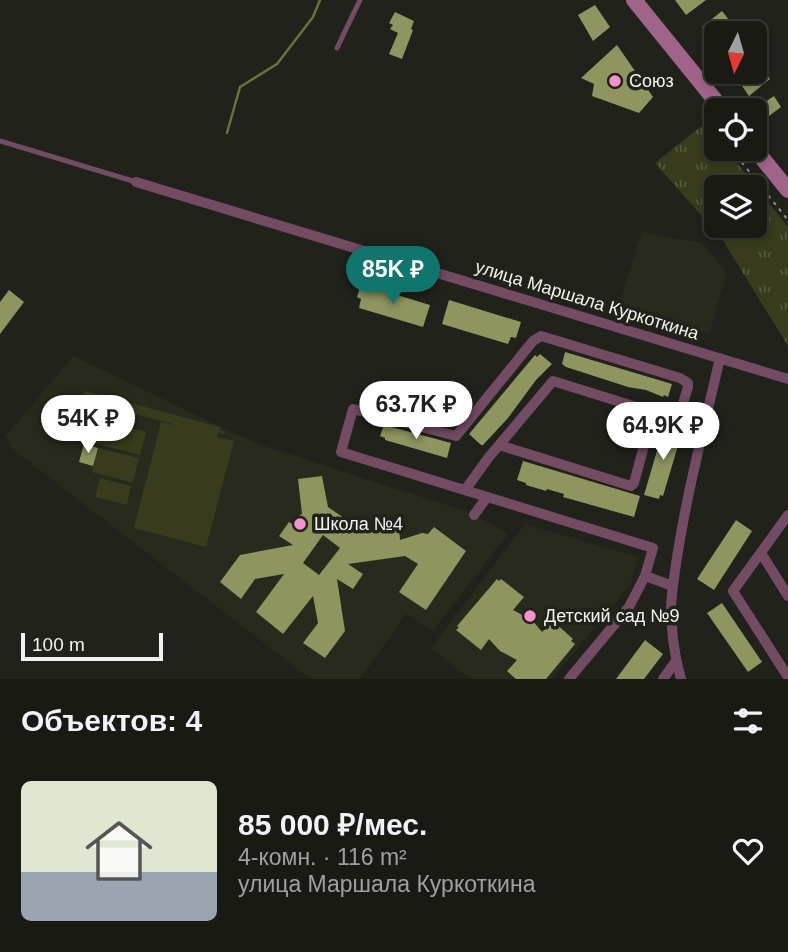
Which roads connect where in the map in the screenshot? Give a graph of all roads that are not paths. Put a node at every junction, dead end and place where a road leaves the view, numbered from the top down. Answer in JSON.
{"nodes":[{"id":1,"x":360,"y":0,"type":"edge"},
{"id":2,"x":634,"y":0,"type":"edge"},
{"id":3,"x":337,"y":48,"type":"dead end"},
{"id":4,"x":713,"y":98,"type":"edge"},
{"id":5,"x":0,"y":141,"type":"edge"},
{"id":6,"x":765,"y":161,"type":"edge"},
{"id":7,"x":136,"y":182,"type":"joint"},
{"id":8,"x":788,"y":190,"type":"edge"},
{"id":9,"x":720,"y":358,"type":"junction"},
{"id":10,"x":788,"y":379,"type":"edge"},
{"id":11,"x":653,"y":412,"type":"junction"},
{"id":12,"x":678,"y":420,"type":"junction"},
{"id":13,"x":704,"y":428,"type":"junction"},
{"id":14,"x":499,"y":445,"type":"junction"},
{"id":15,"x":465,"y":490,"type":"junction"},
{"id":16,"x":487,"y":497,"type":"junction"},
{"id":17,"x":474,"y":515,"type":"dead end"},
{"id":18,"x":788,"y":515,"type":"edge"},
{"id":19,"x":761,"y":553,"type":"junction"},
{"id":20,"x":645,"y":576,"type":"junction"},
{"id":21,"x":673,"y":586,"type":"junction"},
{"id":22,"x":788,"y":596,"type":"edge"},
{"id":23,"x":676,"y":662,"type":"junction"},
{"id":24,"x":788,"y":677,"type":"edge"},
{"id":25,"x":569,"y":679,"type":"edge"},
{"id":26,"x":663,"y":679,"type":"edge"},
{"id":27,"x":681,"y":679,"type":"edge"}],
"edges":[{"from":1,"to":3,"type":"lane"},
{"from":2,"to":4,"type":"main road"},
{"from":5,"to":7,"type":"lane"},
{"from":6,"to":8,"type":"main road"},
{"from":7,"to":9,"type":"street","name":"улица Маршала Куркоткина"},
{"from":9,"to":10,"type":"street","name":"улица Маршала Куркоткина"},
{"from":9,"to":13,"type":"street"},
{"from":11,"to":12,"type":"street"},
{"from":11,"to":14,"type":"street"},
{"from":11,"to":14,"type":"street"},
{"from":12,"to":13,"type":"street"},
{"from":12,"to":15,"type":"street"},
{"from":13,"to":21,"type":"street"},
{"from":14,"to":15,"type":"street"},
{"from":15,"to":16,"type":"street"},
{"from":16,"to":17,"type":"street"},
{"from":16,"to":20,"type":"street"},
{"from":18,"to":19,"type":"street"},
{"from":19,"to":22,"type":"street"},
{"from":19,"to":24,"type":"street"},
{"from":20,"to":21,"type":"street"},
{"from":20,"to":25,"type":"street"},
{"from":21,"to":23,"type":"street"},
{"from":23,"to":26,"type":"street"},
{"from":23,"to":27,"type":"street"}]}
